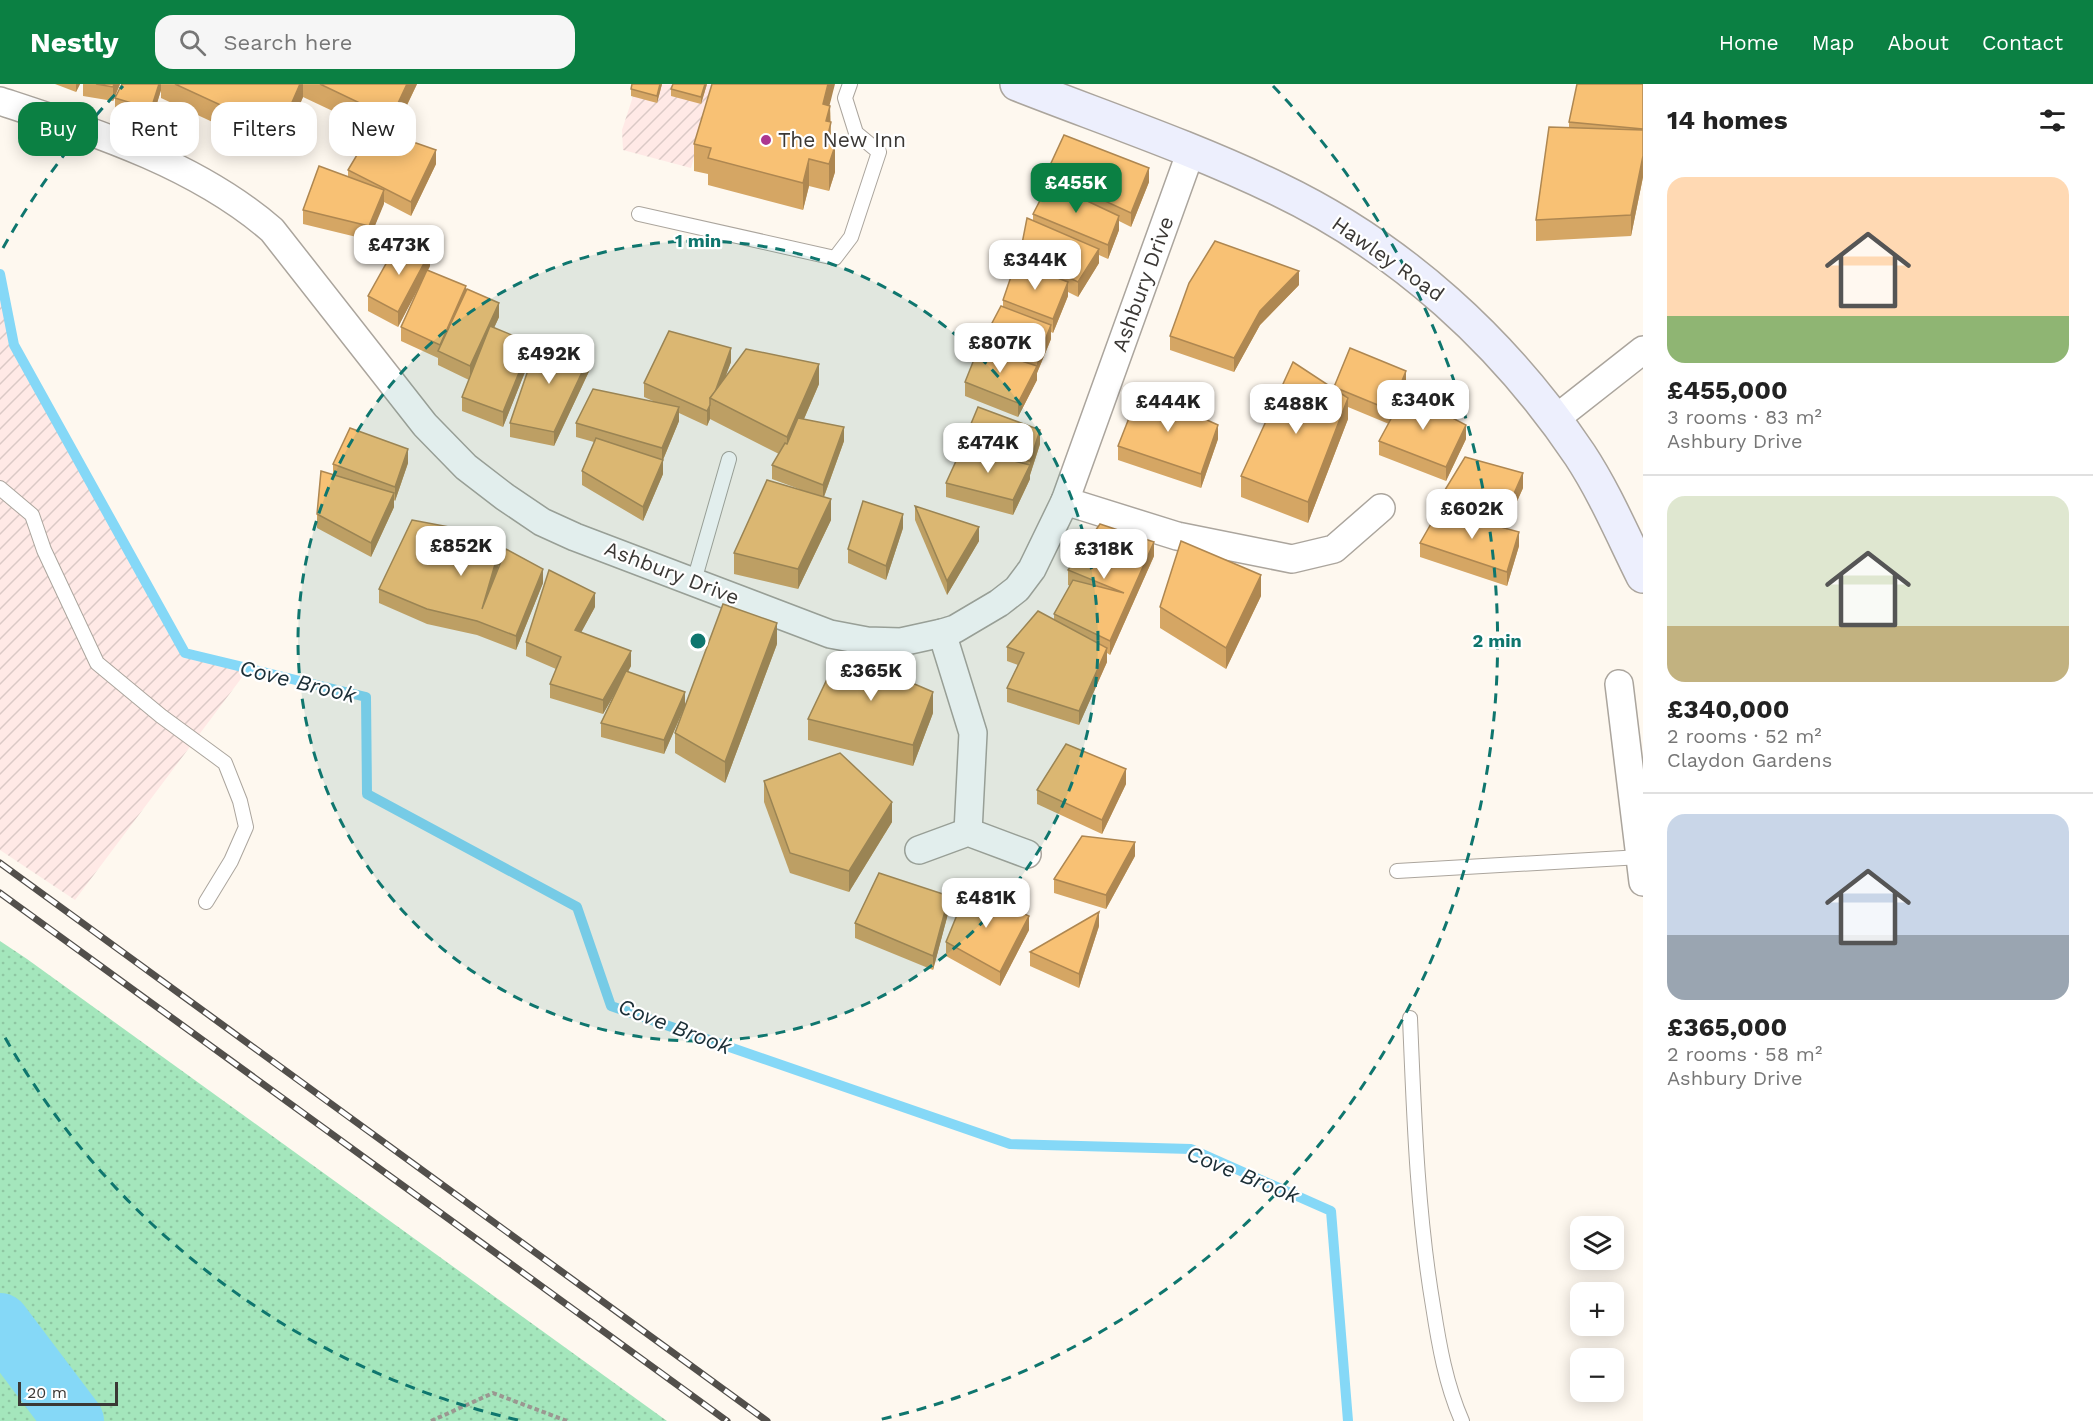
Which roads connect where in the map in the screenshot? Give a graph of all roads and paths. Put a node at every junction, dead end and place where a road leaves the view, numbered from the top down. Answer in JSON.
{"nodes":[{"id":1,"x":850,"y":84,"type":"edge"},
{"id":2,"x":1017,"y":84,"type":"edge"},
{"id":3,"x":0,"y":101,"type":"edge"},
{"id":4,"x":1191,"y":151,"type":"junction"},
{"id":5,"x":639,"y":214,"type":"dead end"},
{"id":6,"x":1643,"y":350,"type":"edge"},
{"id":7,"x":1554,"y":420,"type":"junction"},
{"id":8,"x":729,"y":459,"type":"dead end"},
{"id":9,"x":0,"y":488,"type":"edge"},
{"id":10,"x":1065,"y":501,"type":"junction"},
{"id":11,"x":1381,"y":508,"type":"dead end"},
{"id":12,"x":1643,"y":576,"type":"edge"},
{"id":13,"x":694,"y":581,"type":"junction"},
{"id":14,"x":942,"y":633,"type":"junction"},
{"id":15,"x":1619,"y":684,"type":"dead end"},
{"id":16,"x":968,"y":832,"type":"junction"},
{"id":17,"x":919,"y":850,"type":"dead end"},
{"id":18,"x":1027,"y":855,"type":"dead end"},
{"id":19,"x":1642,"y":870,"type":"edge"},
{"id":20,"x":1397,"y":871,"type":"dead end"},
{"id":21,"x":206,"y":902,"type":"dead end"},
{"id":22,"x":1410,"y":1018,"type":"dead end"},
{"id":23,"x":431,"y":1421,"type":"edge"},
{"id":24,"x":567,"y":1421,"type":"edge"},
{"id":25,"x":1462,"y":1421,"type":"edge"}],
"edges":[{"from":1,"to":5,"type":"lane"},
{"from":2,"to":4,"type":"main road","name":"Hawley Road"},
{"from":3,"to":13,"type":"street","name":"Ashbury Drive"},
{"from":4,"to":7,"type":"main road","name":"Hawley Road"},
{"from":4,"to":10,"type":"street","name":"Ashbury Drive"},
{"from":6,"to":7,"type":"street"},
{"from":7,"to":12,"type":"main road","name":"Hawley Road"},
{"from":8,"to":13,"type":"lane"},
{"from":9,"to":21,"type":"lane"},
{"from":10,"to":11,"type":"street"},
{"from":10,"to":14,"type":"street","name":"Ashbury Drive"},
{"from":13,"to":14,"type":"street","name":"Ashbury Drive"},
{"from":14,"to":16,"type":"street"},
{"from":15,"to":19,"type":"street"},
{"from":16,"to":17,"type":"street"},
{"from":16,"to":18,"type":"street"},
{"from":19,"to":20,"type":"lane"},
{"from":22,"to":25,"type":"lane"},
{"from":23,"to":24,"type":"path"}]}
